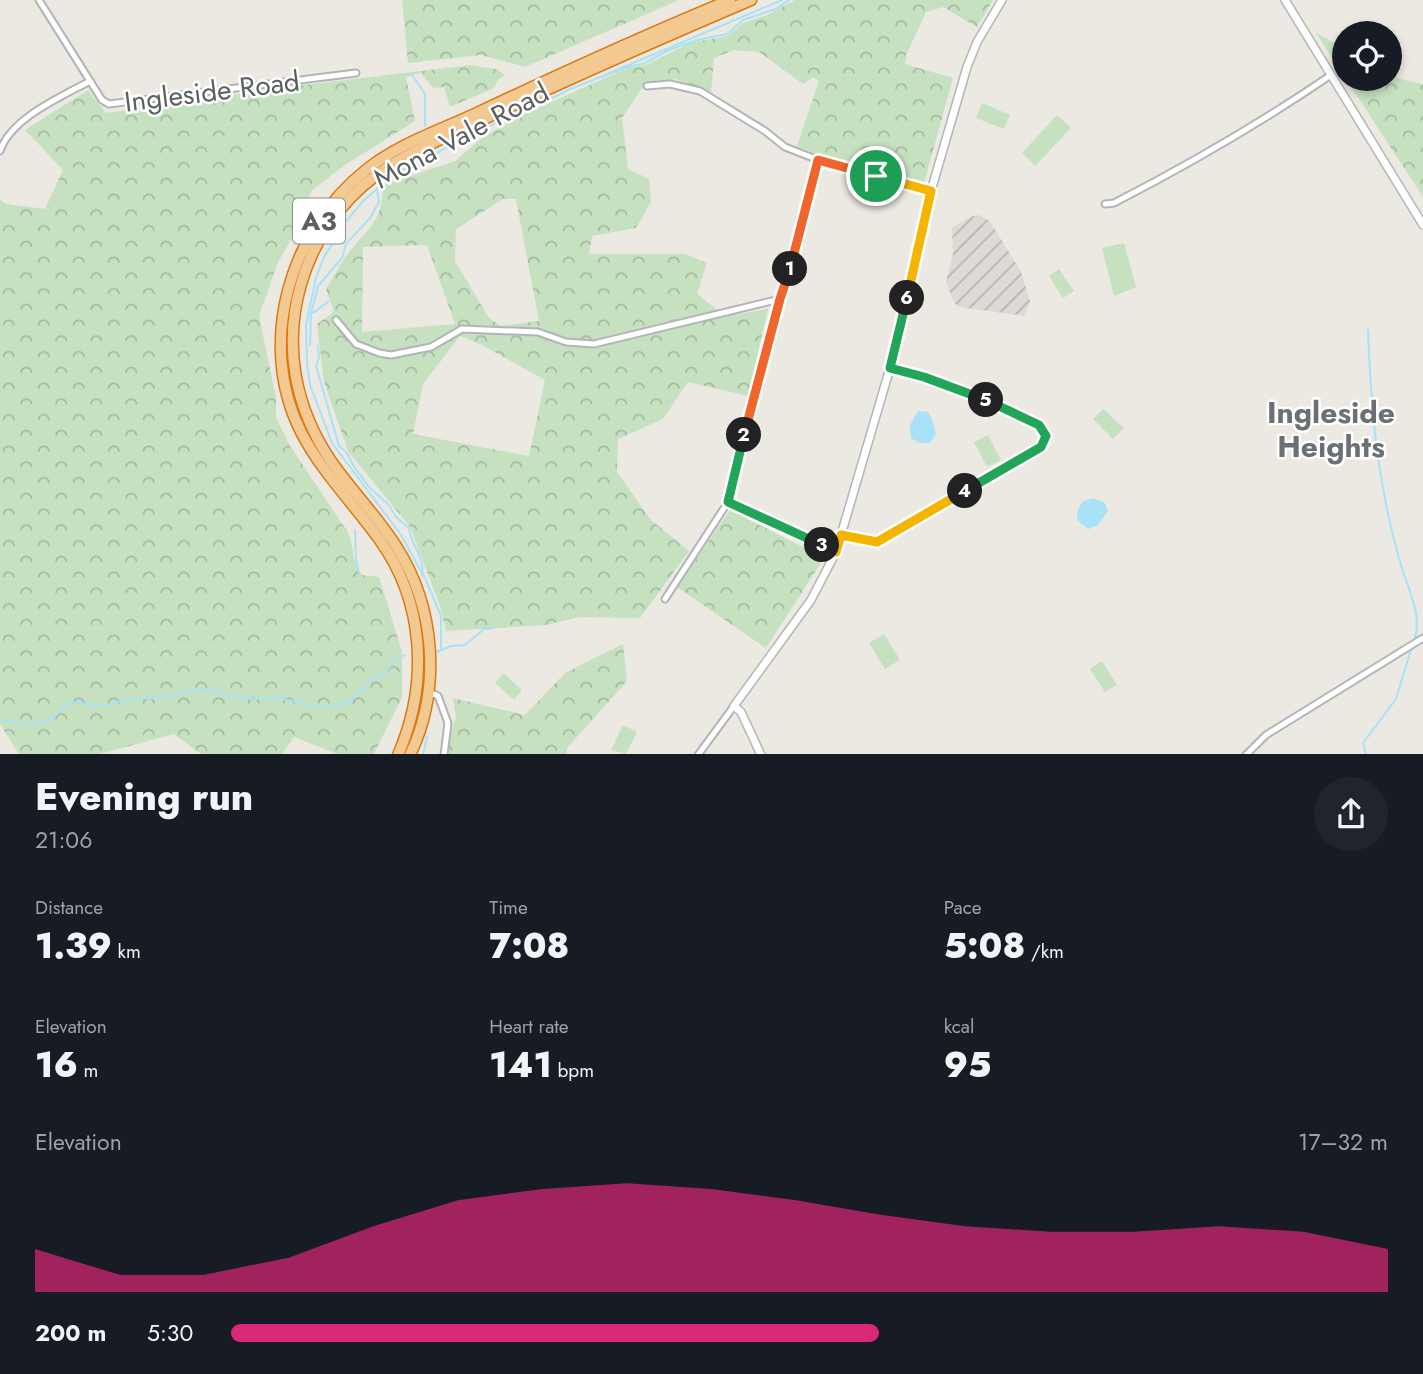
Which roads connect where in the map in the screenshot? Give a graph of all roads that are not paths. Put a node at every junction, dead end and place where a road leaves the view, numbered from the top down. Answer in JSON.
{"nodes":[{"id":1,"x":38,"y":0,"type":"edge"},
{"id":2,"x":730,"y":0,"type":"edge"},
{"id":3,"x":751,"y":0,"type":"edge"},
{"id":4,"x":1002,"y":0,"type":"edge"},
{"id":5,"x":1285,"y":0,"type":"edge"},
{"id":6,"x":356,"y":73,"type":"dead end"},
{"id":7,"x":1331,"y":75,"type":"junction"},
{"id":8,"x":90,"y":80,"type":"junction"},
{"id":9,"x":647,"y":86,"type":"dead end"},
{"id":10,"x":0,"y":150,"type":"edge"},
{"id":11,"x":818,"y":160,"type":"junction"},
{"id":12,"x":931,"y":191,"type":"junction"},
{"id":13,"x":1105,"y":204,"type":"dead end"},
{"id":14,"x":1423,"y":225,"type":"edge"},
{"id":15,"x":780,"y":299,"type":"junction"},
{"id":16,"x":336,"y":320,"type":"dead end"},
{"id":17,"x":890,"y":368,"type":"junction"},
{"id":18,"x":728,"y":502,"type":"junction"},
{"id":19,"x":841,"y":535,"type":"junction"},
{"id":20,"x":836,"y":552,"type":"junction"},
{"id":21,"x":665,"y":599,"type":"dead end"},
{"id":22,"x":1423,"y":638,"type":"edge"},
{"id":23,"x":428,"y":696,"type":"junction"},
{"id":24,"x":734,"y":706,"type":"junction"},
{"id":25,"x":398,"y":754,"type":"edge"},
{"id":26,"x":410,"y":754,"type":"edge"},
{"id":27,"x":444,"y":754,"type":"edge"},
{"id":28,"x":698,"y":754,"type":"edge"},
{"id":29,"x":761,"y":754,"type":"edge"},
{"id":30,"x":1246,"y":754,"type":"edge"}],
"edges":[{"from":1,"to":8,"type":"street","name":"Ingleside Road"},
{"from":2,"to":25,"type":"highway","name":"Mona Vale Road","number":"A3"},
{"from":3,"to":23,"type":"highway","name":"Mona Vale Road","number":"A3"},
{"from":4,"to":12,"type":"street"},
{"from":5,"to":7,"type":"street"},
{"from":6,"to":8,"type":"street","name":"Ingleside Road"},
{"from":7,"to":13,"type":"street"},
{"from":7,"to":14,"type":"street"},
{"from":8,"to":10,"type":"street"},
{"from":9,"to":11,"type":"street"},
{"from":11,"to":12,"type":"street"},
{"from":11,"to":15,"type":"street"},
{"from":12,"to":17,"type":"street"},
{"from":15,"to":16,"type":"street"},
{"from":15,"to":18,"type":"street"},
{"from":17,"to":19,"type":"street"},
{"from":17,"to":19,"type":"street"},
{"from":18,"to":20,"type":"street"},
{"from":18,"to":21,"type":"street"},
{"from":19,"to":20,"type":"street"},
{"from":20,"to":24,"type":"street"},
{"from":22,"to":30,"type":"street"},
{"from":23,"to":26,"type":"highway","name":"Mona Vale Road","number":"A3"},
{"from":23,"to":27,"type":"street"},
{"from":24,"to":28,"type":"street"},
{"from":24,"to":29,"type":"street"}]}
